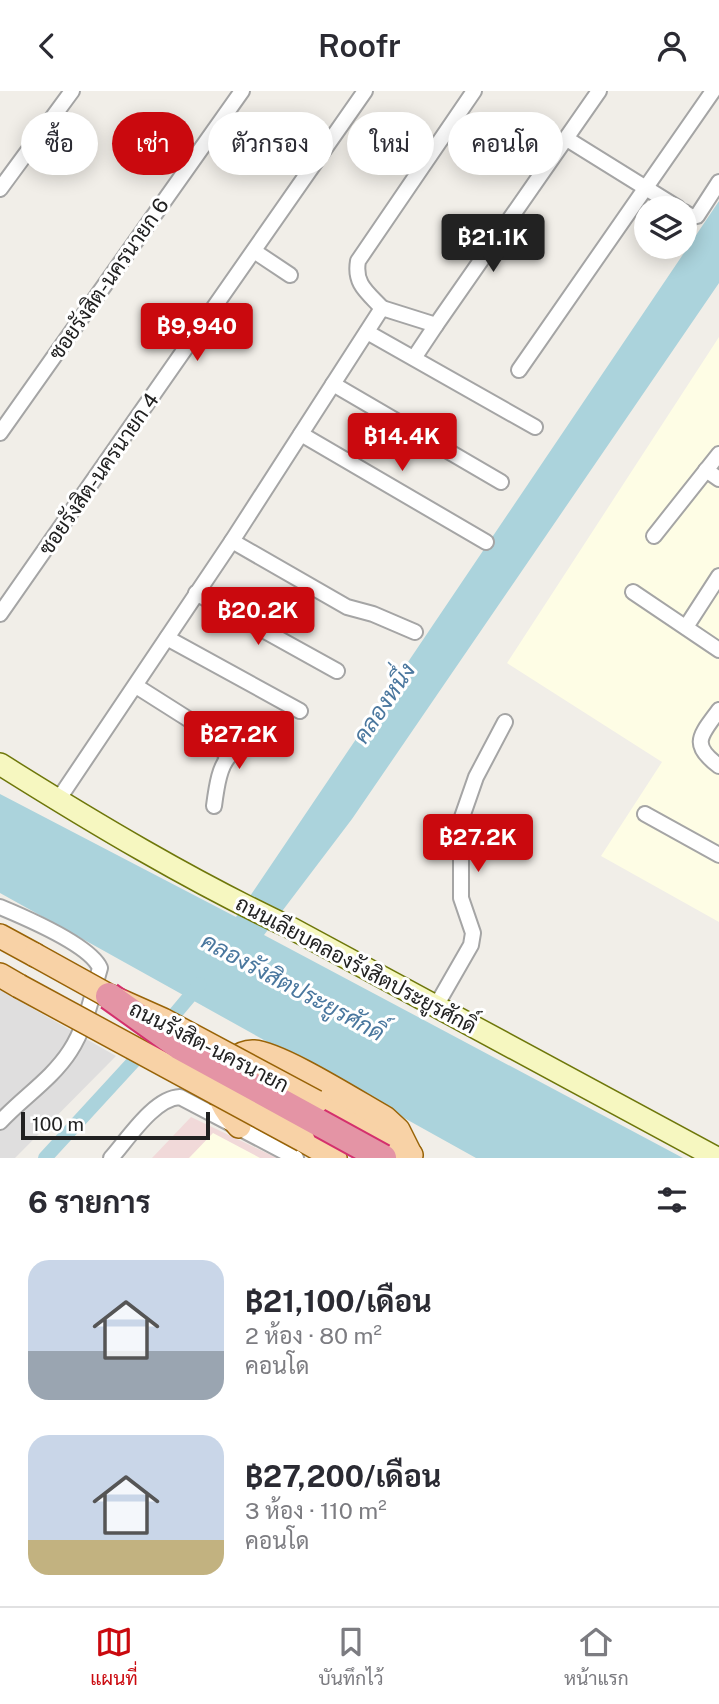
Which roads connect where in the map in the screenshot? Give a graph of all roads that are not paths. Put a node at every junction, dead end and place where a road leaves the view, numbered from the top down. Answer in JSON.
{"nodes":[{"id":1,"x":72,"y":91,"type":"edge"},
{"id":2,"x":242,"y":91,"type":"edge"},
{"id":3,"x":365,"y":91,"type":"edge"},
{"id":4,"x":474,"y":91,"type":"edge"},
{"id":5,"x":599,"y":91,"type":"edge"},
{"id":6,"x":713,"y":91,"type":"edge"},
{"id":7,"x":567,"y":139,"type":"junction"},
{"id":8,"x":719,"y":182,"type":"edge"},
{"id":9,"x":0,"y":189,"type":"edge"},
{"id":10,"x":645,"y":189,"type":"junction"},
{"id":11,"x":657,"y":196,"type":"edge"},
{"id":12,"x":697,"y":216,"type":"edge"},
{"id":13,"x":254,"y":251,"type":"junction"},
{"id":14,"x":290,"y":275,"type":"dead end"},
{"id":15,"x":382,"y":308,"type":"junction"},
{"id":16,"x":436,"y":325,"type":"junction"},
{"id":17,"x":367,"y":332,"type":"junction"},
{"id":18,"x":414,"y":358,"type":"junction"},
{"id":19,"x":519,"y":370,"type":"dead end"},
{"id":20,"x":333,"y":384,"type":"junction"},
{"id":21,"x":535,"y":427,"type":"dead end"},
{"id":22,"x":0,"y":433,"type":"edge"},
{"id":23,"x":301,"y":434,"type":"junction"},
{"id":24,"x":719,"y":454,"type":"edge"},
{"id":25,"x":706,"y":470,"type":"junction"},
{"id":26,"x":719,"y":479,"type":"edge"},
{"id":27,"x":502,"y":482,"type":"dead end"},
{"id":28,"x":654,"y":536,"type":"dead end"},
{"id":29,"x":232,"y":541,"type":"junction"},
{"id":30,"x":486,"y":542,"type":"dead end"},
{"id":31,"x":719,"y":576,"type":"edge"},
{"id":32,"x":633,"y":592,"type":"dead end"},
{"id":33,"x":197,"y":593,"type":"junction"},
{"id":34,"x":0,"y":614,"type":"edge"},
{"id":35,"x":685,"y":627,"type":"junction"},
{"id":36,"x":415,"y":632,"type":"dead end"},
{"id":37,"x":167,"y":638,"type":"junction"},
{"id":38,"x":719,"y":650,"type":"edge"},
{"id":39,"x":337,"y":671,"type":"dead end"},
{"id":40,"x":136,"y":686,"type":"junction"},
{"id":41,"x":719,"y":710,"type":"edge"},
{"id":42,"x":300,"y":711,"type":"dead end"},
{"id":43,"x":505,"y":722,"type":"dead end"},
{"id":44,"x":278,"y":747,"type":"dead end"},
{"id":45,"x":228,"y":756,"type":"junction"},
{"id":46,"x":0,"y":764,"type":"edge"},
{"id":47,"x":719,"y":766,"type":"edge"},
{"id":48,"x":58,"y":800,"type":"junction"},
{"id":49,"x":214,"y":806,"type":"dead end"},
{"id":50,"x":645,"y":814,"type":"dead end"},
{"id":51,"x":719,"y":855,"type":"edge"},
{"id":52,"x":0,"y":907,"type":"edge"},
{"id":53,"x":0,"y":936,"type":"edge"},
{"id":54,"x":10,"y":980,"type":"edge"},
{"id":55,"x":109,"y":996,"type":"junction"},
{"id":56,"x":436,"y":1006,"type":"junction"},
{"id":57,"x":0,"y":1122,"type":"edge"},
{"id":58,"x":239,"y":1126,"type":"junction"},
{"id":59,"x":299,"y":1149,"type":"edge"},
{"id":60,"x":414,"y":1156,"type":"edge"},
{"id":61,"x":111,"y":1158,"type":"edge"},
{"id":62,"x":335,"y":1158,"type":"edge"},
{"id":63,"x":383,"y":1158,"type":"edge"},
{"id":64,"x":717,"y":1158,"type":"edge"}],
"edges":[{"from":1,"to":9,"type":"street"},
{"from":2,"to":22,"type":"street","name":"ซอยรังสิต-นครนายก 6"},
{"from":3,"to":13,"type":"street","name":"ซอยรังสิต-นครนายก 4"},
{"from":4,"to":15,"type":"street"},
{"from":5,"to":7,"type":"street"},
{"from":6,"to":10,"type":"street"},
{"from":7,"to":10,"type":"street"},
{"from":7,"to":16,"type":"street"},
{"from":8,"to":12,"type":"street"},
{"from":10,"to":11,"type":"street"},
{"from":10,"to":19,"type":"street"},
{"from":13,"to":14,"type":"street"},
{"from":13,"to":34,"type":"street","name":"ซอยรังสิต-นครนายก 4"},
{"from":15,"to":16,"type":"street"},
{"from":15,"to":17,"type":"street"},
{"from":16,"to":18,"type":"street"},
{"from":17,"to":18,"type":"street"},
{"from":17,"to":20,"type":"street"},
{"from":18,"to":21,"type":"street"},
{"from":20,"to":23,"type":"street"},
{"from":20,"to":27,"type":"street"},
{"from":23,"to":29,"type":"street"},
{"from":23,"to":30,"type":"street"},
{"from":24,"to":25,"type":"street"},
{"from":25,"to":26,"type":"street"},
{"from":25,"to":28,"type":"street"},
{"from":29,"to":33,"type":"street"},
{"from":29,"to":36,"type":"street"},
{"from":31,"to":35,"type":"street"},
{"from":32,"to":35,"type":"street"},
{"from":33,"to":37,"type":"street"},
{"from":33,"to":39,"type":"street"},
{"from":35,"to":38,"type":"street"},
{"from":37,"to":40,"type":"street"},
{"from":37,"to":42,"type":"street"},
{"from":40,"to":45,"type":"street"},
{"from":40,"to":48,"type":"street"},
{"from":41,"to":47,"type":"street"},
{"from":43,"to":56,"type":"street"},
{"from":44,"to":45,"type":"street"},
{"from":45,"to":49,"type":"street"},
{"from":46,"to":48,"type":"street","name":"ถนนเลียบคลองรังสิตประยูรศักดิ์"},
{"from":48,"to":56,"type":"street","name":"ถนนเลียบคลองรังสิตประยูรศักดิ์"},
{"from":50,"to":51,"type":"street"},
{"from":52,"to":57,"type":"street"},
{"from":53,"to":55,"type":"main road","name":"ถนนรังสิต-นครนายก","bridge":true},
{"from":54,"to":59,"type":"main road","name":"ถนนรังสิต-นครนายก","bridge":true},
{"from":55,"to":60,"type":"main road","name":"ถนนรังสิต-นครนายก","bridge":true},
{"from":55,"to":63,"type":"highway","bridge":true},
{"from":56,"to":64,"type":"street","name":"ถนนเลียบคลองรังสิตประยูรศักดิ์"},
{"from":58,"to":59,"type":"street"},
{"from":58,"to":60,"type":"main road"},
{"from":58,"to":61,"type":"street"},
{"from":59,"to":62,"type":"main road","name":"ถนนรังสิต-นครนายก"}]}
